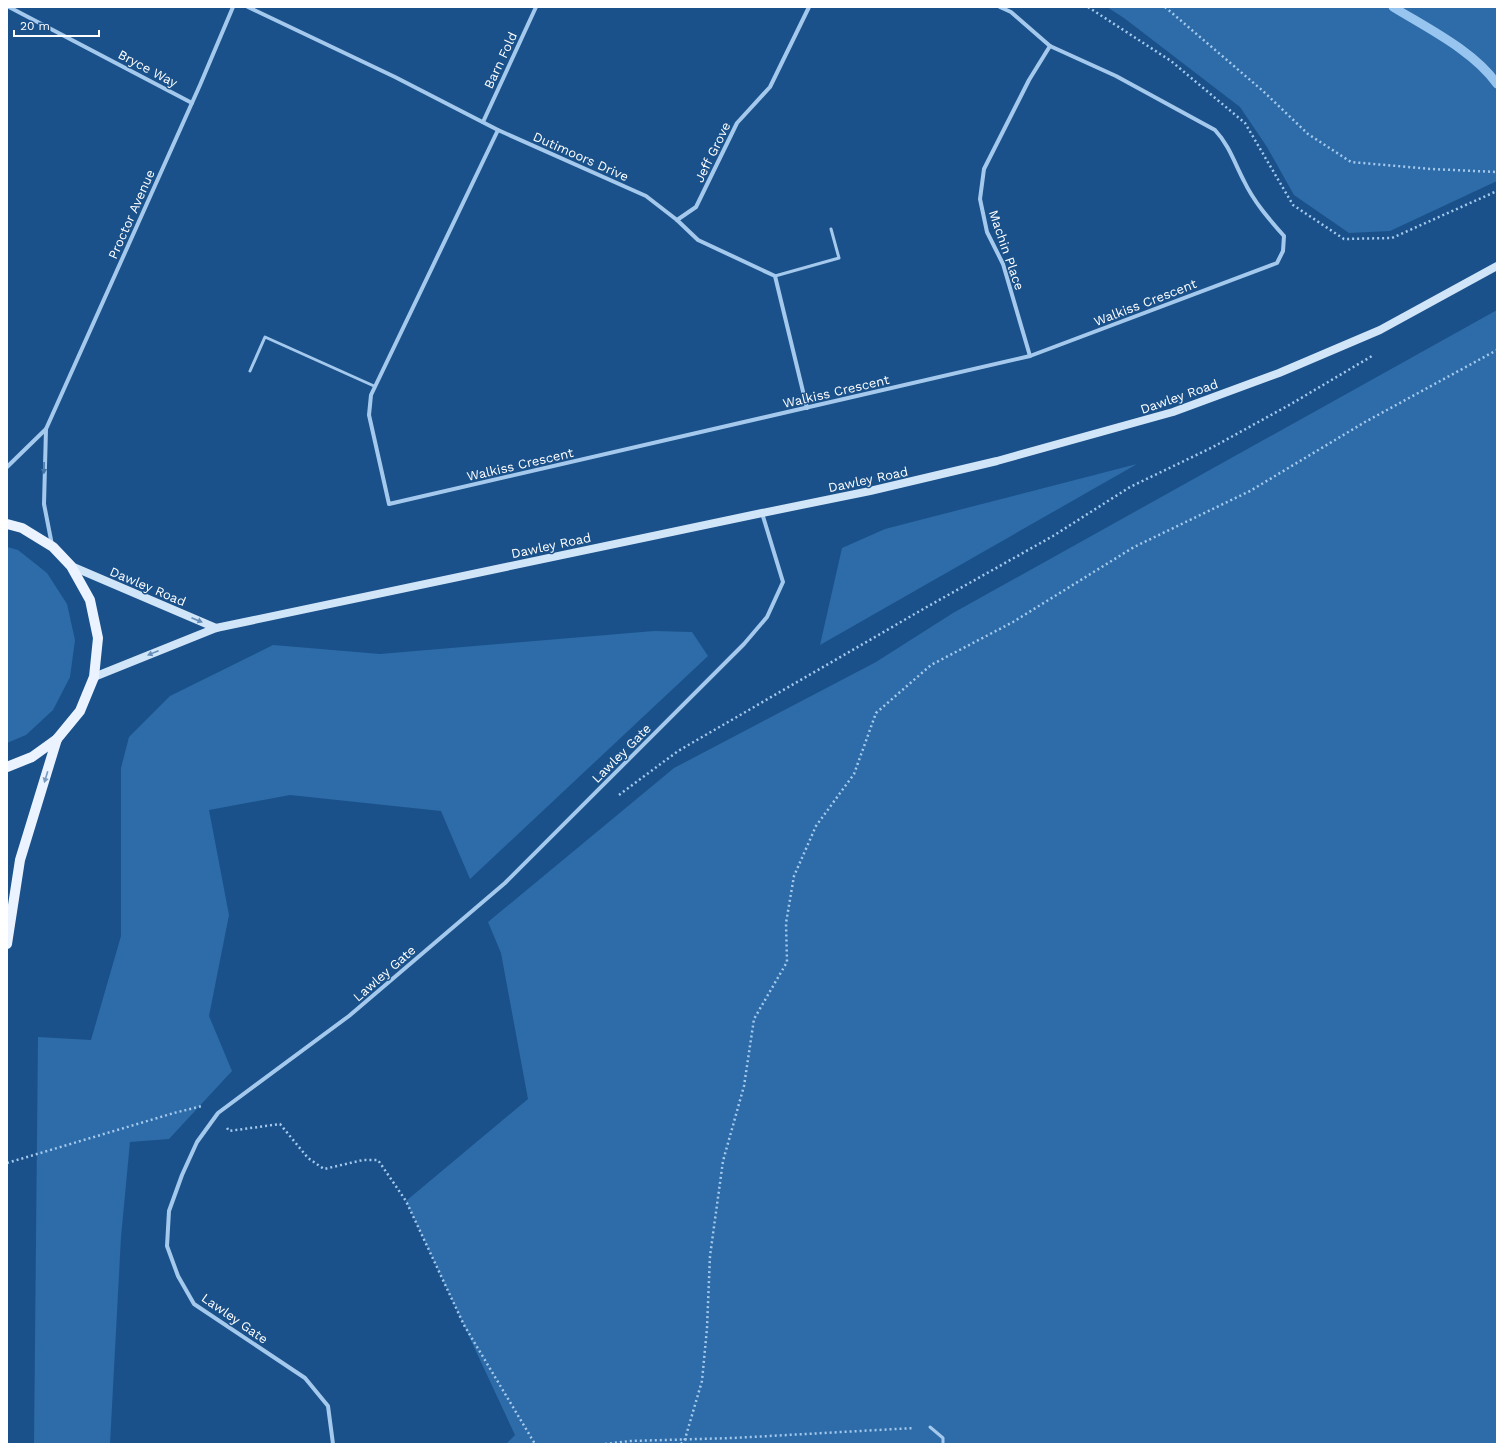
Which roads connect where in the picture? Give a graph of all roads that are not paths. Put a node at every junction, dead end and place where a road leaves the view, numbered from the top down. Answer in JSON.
{"nodes":[{"id":1,"x":9,"y":7,"type":"edge"},
{"id":2,"x":233,"y":7,"type":"edge"},
{"id":3,"x":248,"y":7,"type":"edge"},
{"id":4,"x":536,"y":7,"type":"edge"},
{"id":5,"x":809,"y":7,"type":"edge"},
{"id":6,"x":1000,"y":7,"type":"edge"},
{"id":7,"x":1050,"y":46,"type":"junction"},
{"id":8,"x":192,"y":103,"type":"junction"},
{"id":9,"x":483,"y":122,"type":"junction"},
{"id":10,"x":498,"y":130,"type":"junction"},
{"id":11,"x":677,"y":220,"type":"junction"},
{"id":12,"x":831,"y":229,"type":"dead end"},
{"id":13,"x":1497,"y":266,"type":"edge"},
{"id":14,"x":775,"y":276,"type":"junction"},
{"id":15,"x":1030,"y":356,"type":"junction"},
{"id":16,"x":250,"y":371,"type":"dead end"},
{"id":17,"x":374,"y":386,"type":"junction"},
{"id":18,"x":807,"y":408,"type":"junction"},
{"id":19,"x":46,"y":429,"type":"junction"},
{"id":20,"x":7,"y":467,"type":"edge"},
{"id":21,"x":762,"y":513,"type":"junction"},
{"id":22,"x":7,"y":524,"type":"edge"},
{"id":23,"x":52,"y":547,"type":"junction"},
{"id":24,"x":71,"y":566,"type":"junction"},
{"id":25,"x":216,"y":628,"type":"junction"},
{"id":26,"x":94,"y":677,"type":"junction"},
{"id":27,"x":57,"y":739,"type":"junction"},
{"id":28,"x":7,"y":767,"type":"edge"},
{"id":29,"x":7,"y":944,"type":"edge"},
{"id":30,"x":930,"y":1427,"type":"road end"},
{"id":31,"x":333,"y":1444,"type":"edge"},
{"id":32,"x":943,"y":1444,"type":"edge"}],
"edges":[{"from":1,"to":8,"type":"street","name":"Bryce Way"},
{"from":2,"to":8,"type":"street","name":"Proctor Avenue"},
{"from":3,"to":9,"type":"street","name":"Dutimoors Drive"},
{"from":4,"to":9,"type":"street","name":"Barn Fold"},
{"from":5,"to":11,"type":"street","name":"Jeff Grove"},
{"from":6,"to":7,"type":"street","name":"Walkiss Crescent"},
{"from":7,"to":15,"type":"street","name":"Machin Place"},
{"from":7,"to":15,"type":"street","name":"Walkiss Crescent"},
{"from":8,"to":19,"type":"street","name":"Proctor Avenue"},
{"from":9,"to":10,"type":"street","name":"Dutimoors Drive"},
{"from":10,"to":11,"type":"street","name":"Dutimoors Drive"},
{"from":10,"to":17,"type":"street","name":"Walkiss Crescent"},
{"from":11,"to":14,"type":"street","name":"Dutimoors Drive"},
{"from":12,"to":14,"type":"lane"},
{"from":13,"to":21,"type":"street","name":"Dawley Road"},
{"from":14,"to":18,"type":"street"},
{"from":15,"to":18,"type":"street","name":"Walkiss Crescent"},
{"from":16,"to":17,"type":"lane"},
{"from":17,"to":18,"type":"street","name":"Walkiss Crescent"},
{"from":19,"to":20,"type":"street","name":"Proctor Avenue"},
{"from":19,"to":23,"type":"street","name":"Proctor Avenue","one_way":true},
{"from":21,"to":25,"type":"street","name":"Dawley Road"},
{"from":21,"to":31,"type":"street","name":"Lawley Gate"},
{"from":22,"to":23,"type":"main road"},
{"from":23,"to":24,"type":"main road"},
{"from":24,"to":25,"type":"street","name":"Dawley Road","one_way":true},
{"from":24,"to":26,"type":"main road"},
{"from":25,"to":26,"type":"street","name":"Dawley Road","one_way":true},
{"from":26,"to":27,"type":"main road"},
{"from":27,"to":28,"type":"main road"},
{"from":27,"to":29,"type":"main road","one_way":true},
{"from":30,"to":32,"type":"lane"}]}
